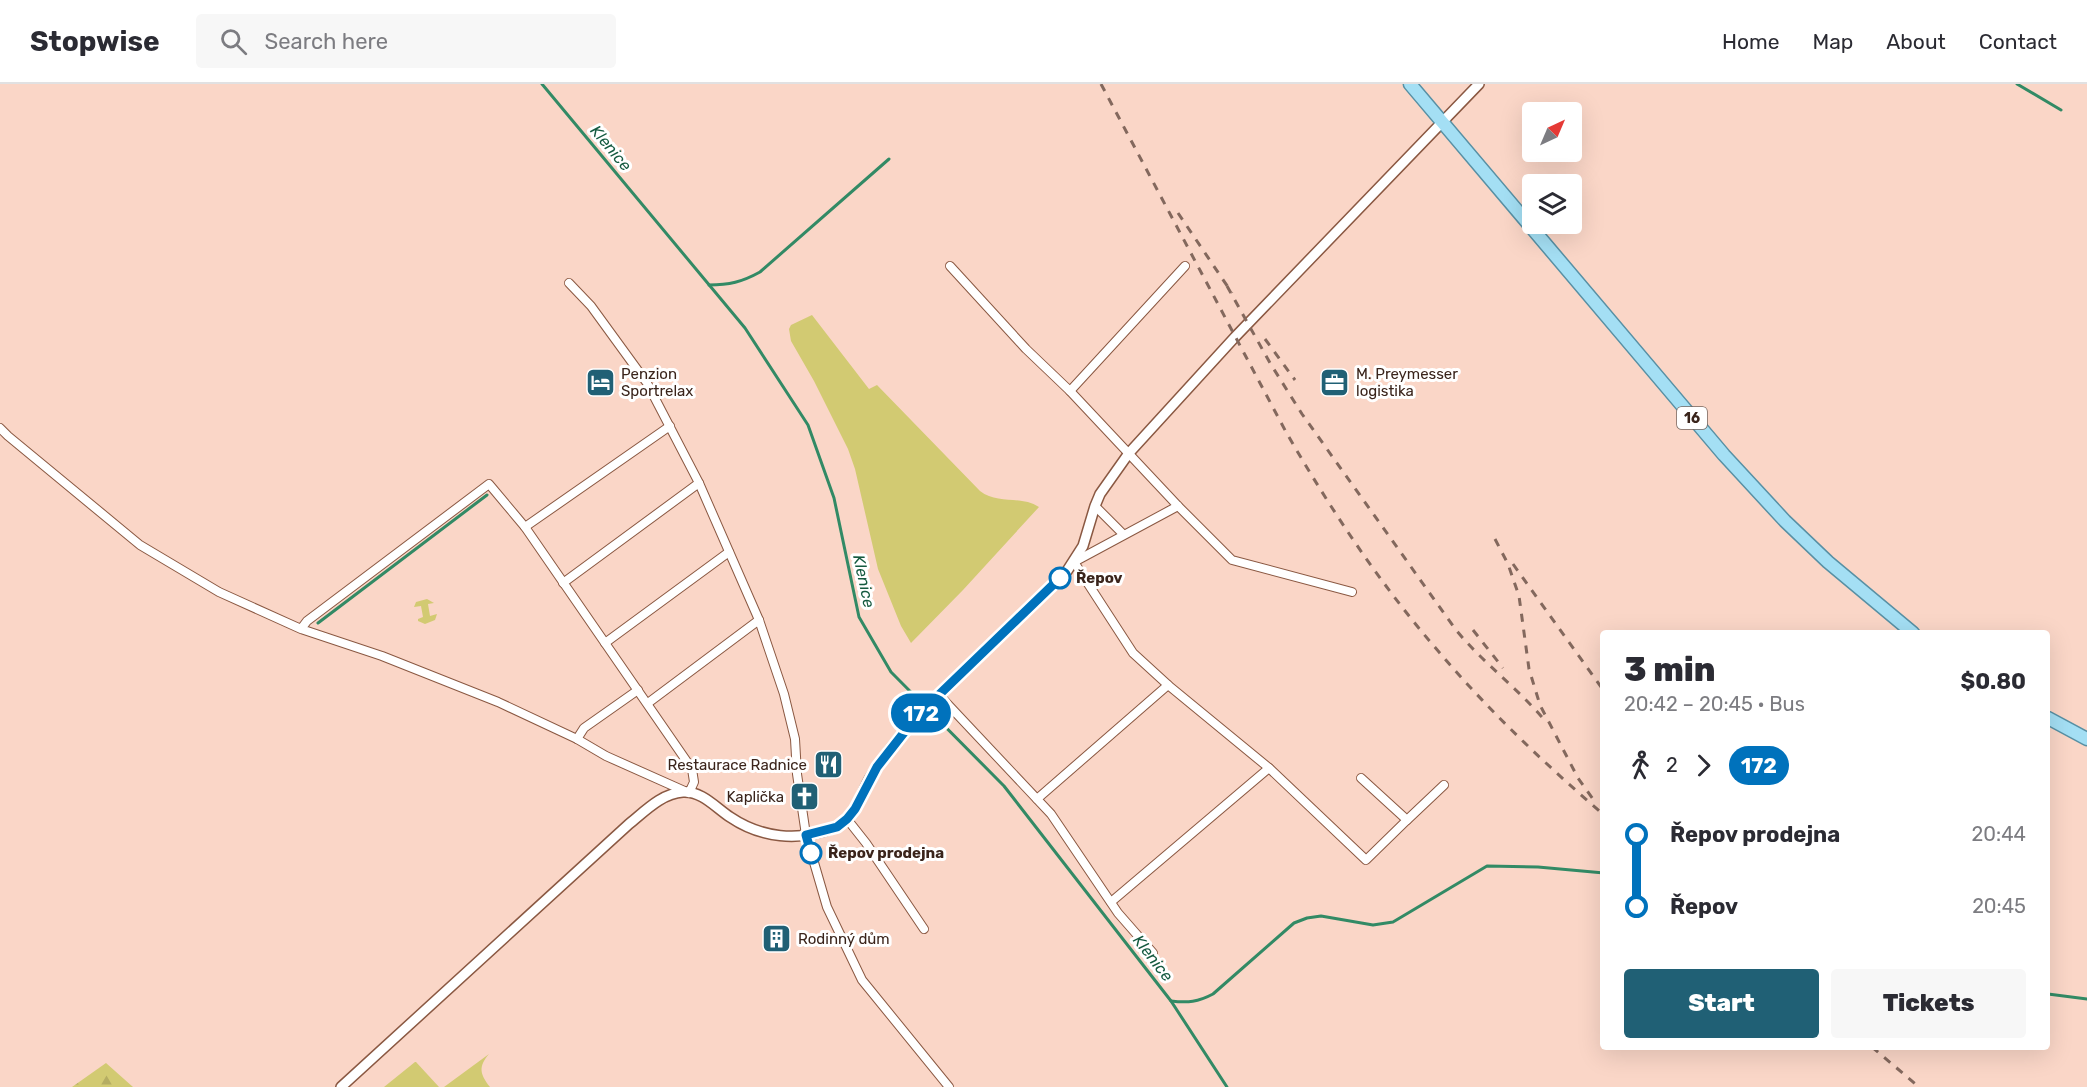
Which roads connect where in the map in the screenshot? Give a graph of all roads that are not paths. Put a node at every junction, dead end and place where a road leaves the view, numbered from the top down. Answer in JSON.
{"nodes":[{"id":1,"x":1410,"y":84,"type":"edge"},
{"id":2,"x":1479,"y":84,"type":"edge"},
{"id":3,"x":1442,"y":122,"type":"junction"},
{"id":4,"x":950,"y":266,"type":"dead end"},
{"id":5,"x":1185,"y":266,"type":"dead end"},
{"id":6,"x":569,"y":283,"type":"dead end"},
{"id":7,"x":1070,"y":391,"type":"junction"},
{"id":8,"x":670,"y":426,"type":"junction"},
{"id":9,"x":0,"y":428,"type":"edge"},
{"id":10,"x":1129,"y":453,"type":"junction"},
{"id":11,"x":699,"y":483,"type":"junction"},
{"id":12,"x":1095,"y":506,"type":"junction"},
{"id":13,"x":1178,"y":506,"type":"junction"},
{"id":14,"x":525,"y":527,"type":"junction"},
{"id":15,"x":1123,"y":534,"type":"junction"},
{"id":16,"x":729,"y":552,"type":"junction"},
{"id":17,"x":1074,"y":562,"type":"junction"},
{"id":18,"x":563,"y":583,"type":"junction"},
{"id":19,"x":1352,"y":592,"type":"dead end"},
{"id":20,"x":759,"y":621,"type":"junction"},
{"id":21,"x":301,"y":629,"type":"junction"},
{"id":22,"x":1909,"y":630,"type":"edge"},
{"id":23,"x":605,"y":643,"type":"junction"},
{"id":24,"x":1168,"y":685,"type":"junction"},
{"id":25,"x":638,"y":690,"type":"junction"},
{"id":26,"x":937,"y":697,"type":"junction"},
{"id":27,"x":648,"y":703,"type":"junction"},
{"id":28,"x":2050,"y":719,"type":"edge"},
{"id":29,"x":577,"y":739,"type":"junction"},
{"id":30,"x":2087,"y":739,"type":"edge"},
{"id":31,"x":1269,"y":768,"type":"junction"},
{"id":32,"x":1361,"y":778,"type":"dead end"},
{"id":33,"x":1444,"y":785,"type":"dead end"},
{"id":34,"x":689,"y":793,"type":"junction"},
{"id":35,"x":1037,"y":799,"type":"junction"},
{"id":36,"x":847,"y":819,"type":"junction"},
{"id":37,"x":1407,"y":820,"type":"junction"},
{"id":38,"x":806,"y":835,"type":"junction"},
{"id":39,"x":1111,"y":902,"type":"junction"},
{"id":40,"x":924,"y":929,"type":"dead end"},
{"id":41,"x":1154,"y":953,"type":"dead end"},
{"id":42,"x":341,"y":1087,"type":"edge"},
{"id":43,"x":949,"y":1087,"type":"edge"}],
"edges":[{"from":1,"to":3,"type":"main road","number":"16"},
{"from":2,"to":3,"type":"street"},
{"from":3,"to":10,"type":"street"},
{"from":3,"to":22,"type":"main road","number":"16"},
{"from":4,"to":7,"type":"street"},
{"from":5,"to":7,"type":"street"},
{"from":6,"to":8,"type":"street"},
{"from":7,"to":10,"type":"street"},
{"from":8,"to":11,"type":"street"},
{"from":8,"to":14,"type":"street"},
{"from":9,"to":21,"type":"street"},
{"from":10,"to":12,"type":"street"},
{"from":10,"to":13,"type":"street"},
{"from":11,"to":16,"type":"street"},
{"from":11,"to":18,"type":"street"},
{"from":12,"to":15,"type":"street"},
{"from":12,"to":17,"type":"street"},
{"from":13,"to":15,"type":"street"},
{"from":13,"to":19,"type":"street"},
{"from":14,"to":18,"type":"street"},
{"from":14,"to":21,"type":"street"},
{"from":15,"to":17,"type":"street"},
{"from":16,"to":20,"type":"street"},
{"from":16,"to":23,"type":"street"},
{"from":17,"to":24,"type":"street"},
{"from":17,"to":26,"type":"street"},
{"from":18,"to":23,"type":"street"},
{"from":20,"to":27,"type":"street"},
{"from":20,"to":38,"type":"street"},
{"from":21,"to":29,"type":"street"},
{"from":23,"to":25,"type":"street"},
{"from":24,"to":31,"type":"street"},
{"from":24,"to":35,"type":"street"},
{"from":25,"to":27,"type":"street"},
{"from":25,"to":29,"type":"street"},
{"from":26,"to":35,"type":"street"},
{"from":26,"to":36,"type":"street"},
{"from":27,"to":34,"type":"street"},
{"from":28,"to":30,"type":"main road"},
{"from":29,"to":34,"type":"street"},
{"from":31,"to":37,"type":"street"},
{"from":31,"to":39,"type":"street"},
{"from":32,"to":37,"type":"street"},
{"from":33,"to":37,"type":"street"},
{"from":34,"to":38,"type":"street"},
{"from":34,"to":42,"type":"street"},
{"from":35,"to":39,"type":"street"},
{"from":36,"to":38,"type":"street"},
{"from":36,"to":40,"type":"street"},
{"from":38,"to":43,"type":"street"},
{"from":39,"to":41,"type":"street"}]}
